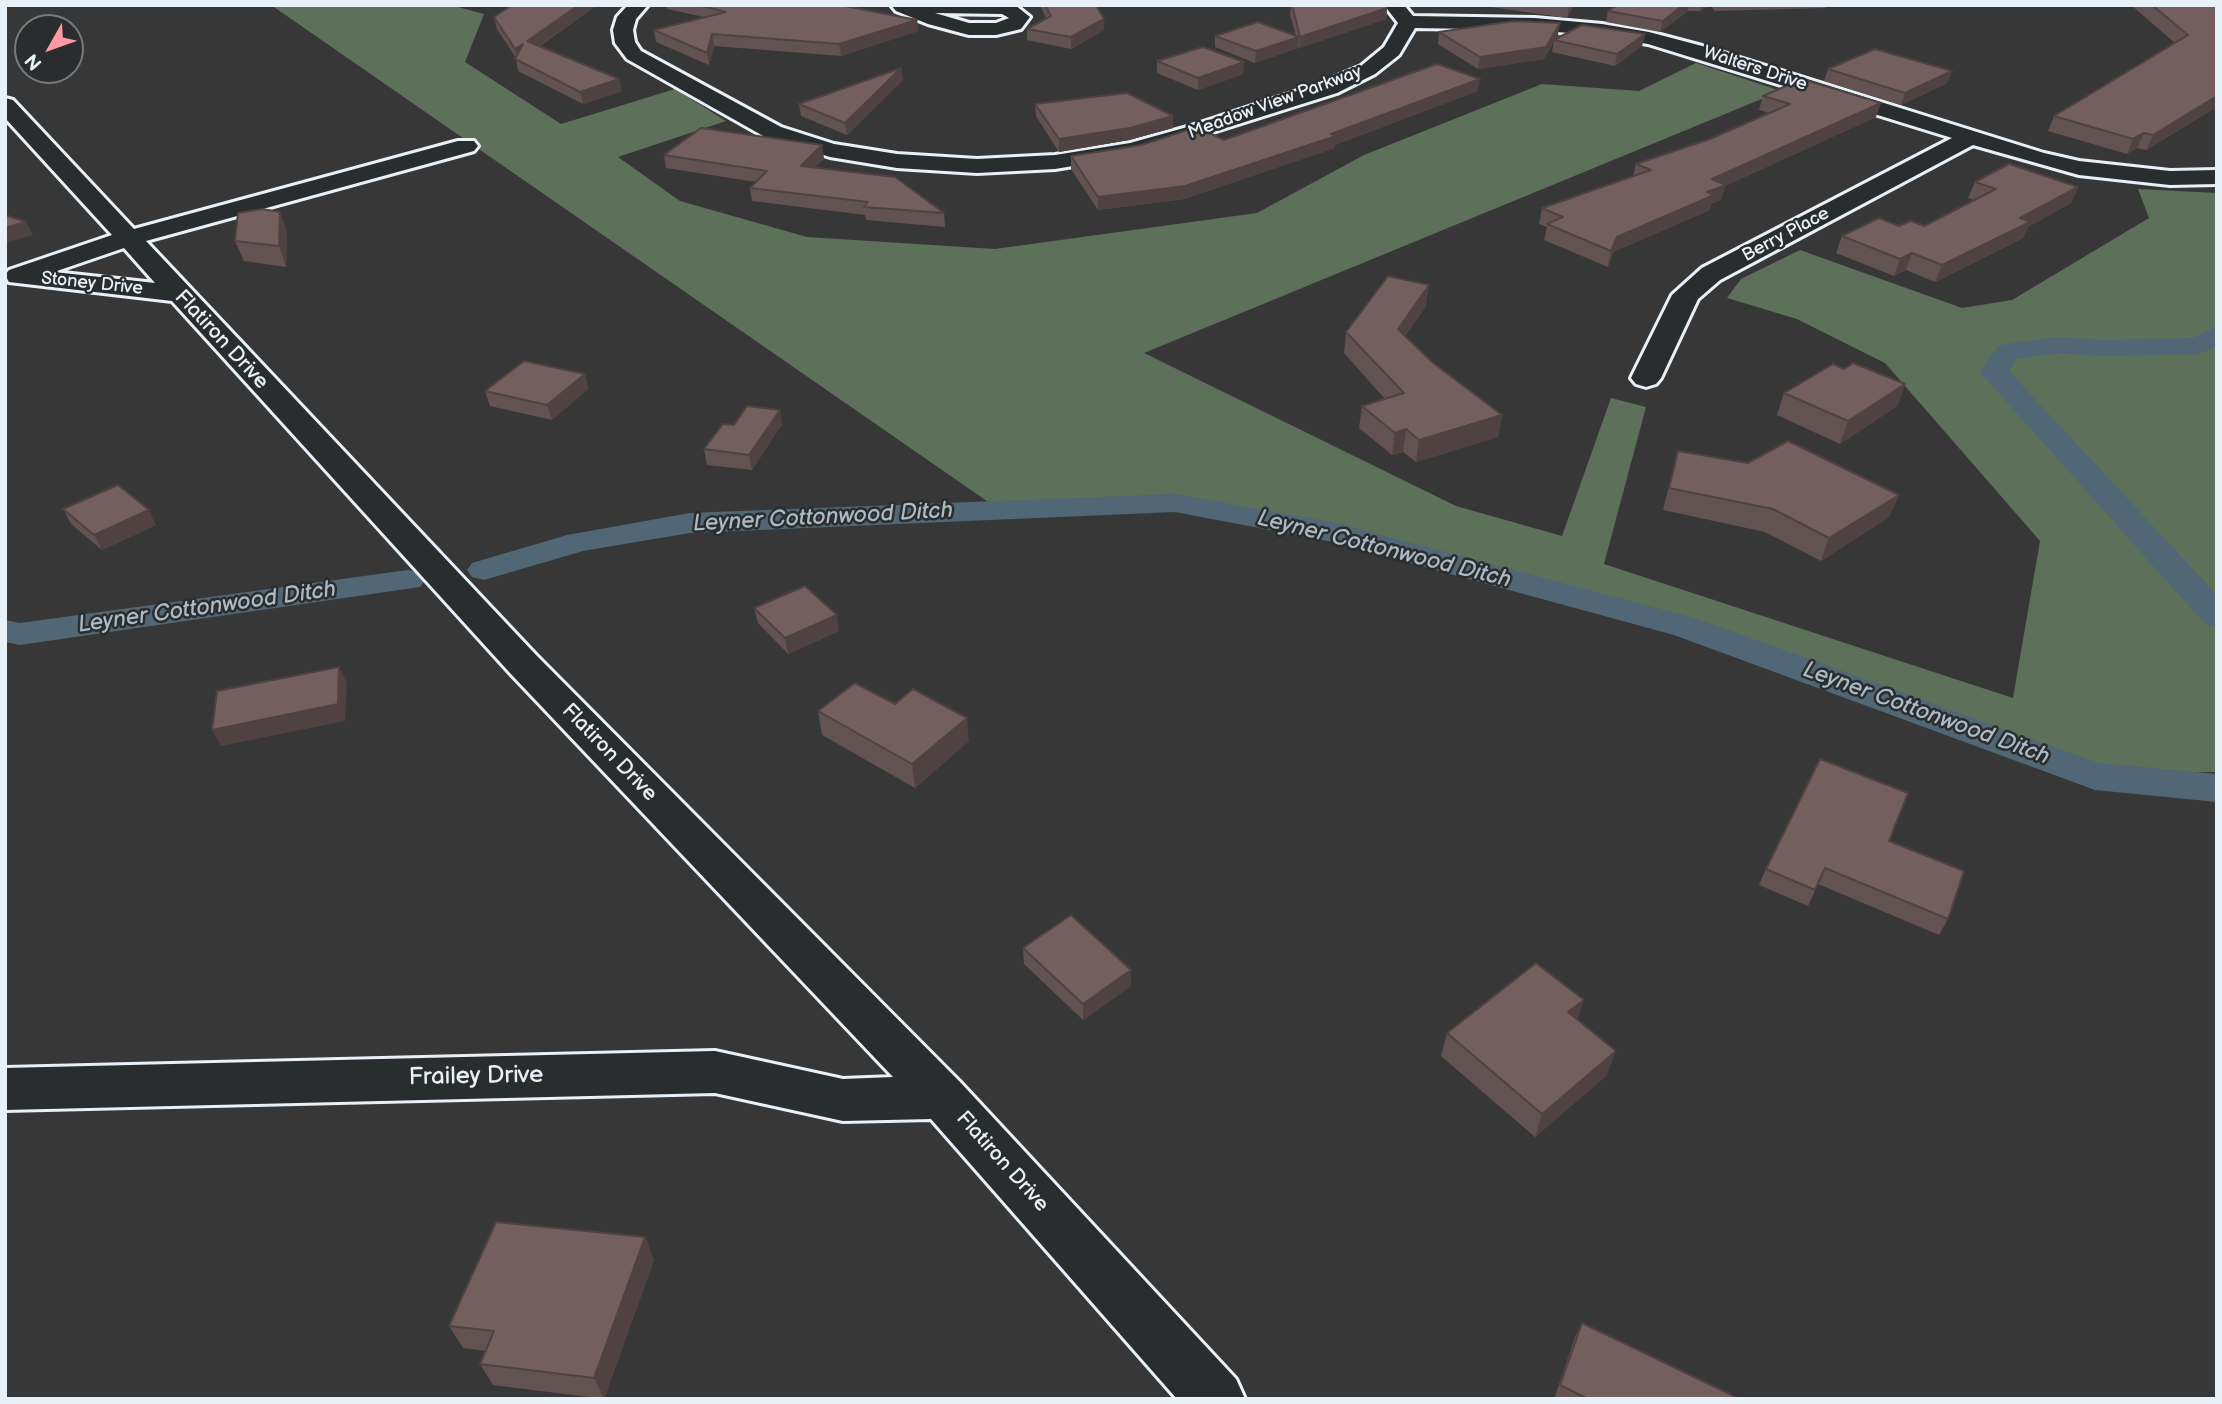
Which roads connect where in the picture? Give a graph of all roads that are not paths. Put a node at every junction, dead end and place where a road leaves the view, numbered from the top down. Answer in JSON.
{"nodes":[{"id":1,"x":639,"y":5,"type":"edge"},
{"id":2,"x":1401,"y":14,"type":"edge"},
{"id":3,"x":5,"y":105,"type":"edge"},
{"id":4,"x":1972,"y":137,"type":"junction"},
{"id":5,"x":466,"y":146,"type":"dead end"},
{"id":6,"x":2217,"y":177,"type":"edge"},
{"id":7,"x":127,"y":239,"type":"junction"},
{"id":8,"x":12,"y":276,"type":"edge"},
{"id":9,"x":180,"y":293,"type":"junction"},
{"id":10,"x":1647,"y":378,"type":"dead end"},
{"id":11,"x":5,"y":1089,"type":"edge"},
{"id":12,"x":943,"y":1097,"type":"junction"},
{"id":13,"x":1216,"y":1399,"type":"edge"}],
"edges":[{"from":1,"to":2,"type":"street","name":"Meadow View Parkway"},
{"from":2,"to":4,"type":"street","name":"Walters Drive"},
{"from":3,"to":7,"type":"street","name":"Flatiron Drive"},
{"from":4,"to":6,"type":"street","name":"Walters Drive"},
{"from":4,"to":10,"type":"street","name":"Berry Place"},
{"from":5,"to":7,"type":"street"},
{"from":7,"to":8,"type":"street"},
{"from":7,"to":9,"type":"street","name":"Flatiron Drive"},
{"from":8,"to":9,"type":"street","name":"Stoney Drive"},
{"from":9,"to":12,"type":"street","name":"Flatiron Drive"},
{"from":11,"to":12,"type":"street","name":"Frailey Drive"},
{"from":12,"to":13,"type":"street","name":"Flatiron Drive"}]}
